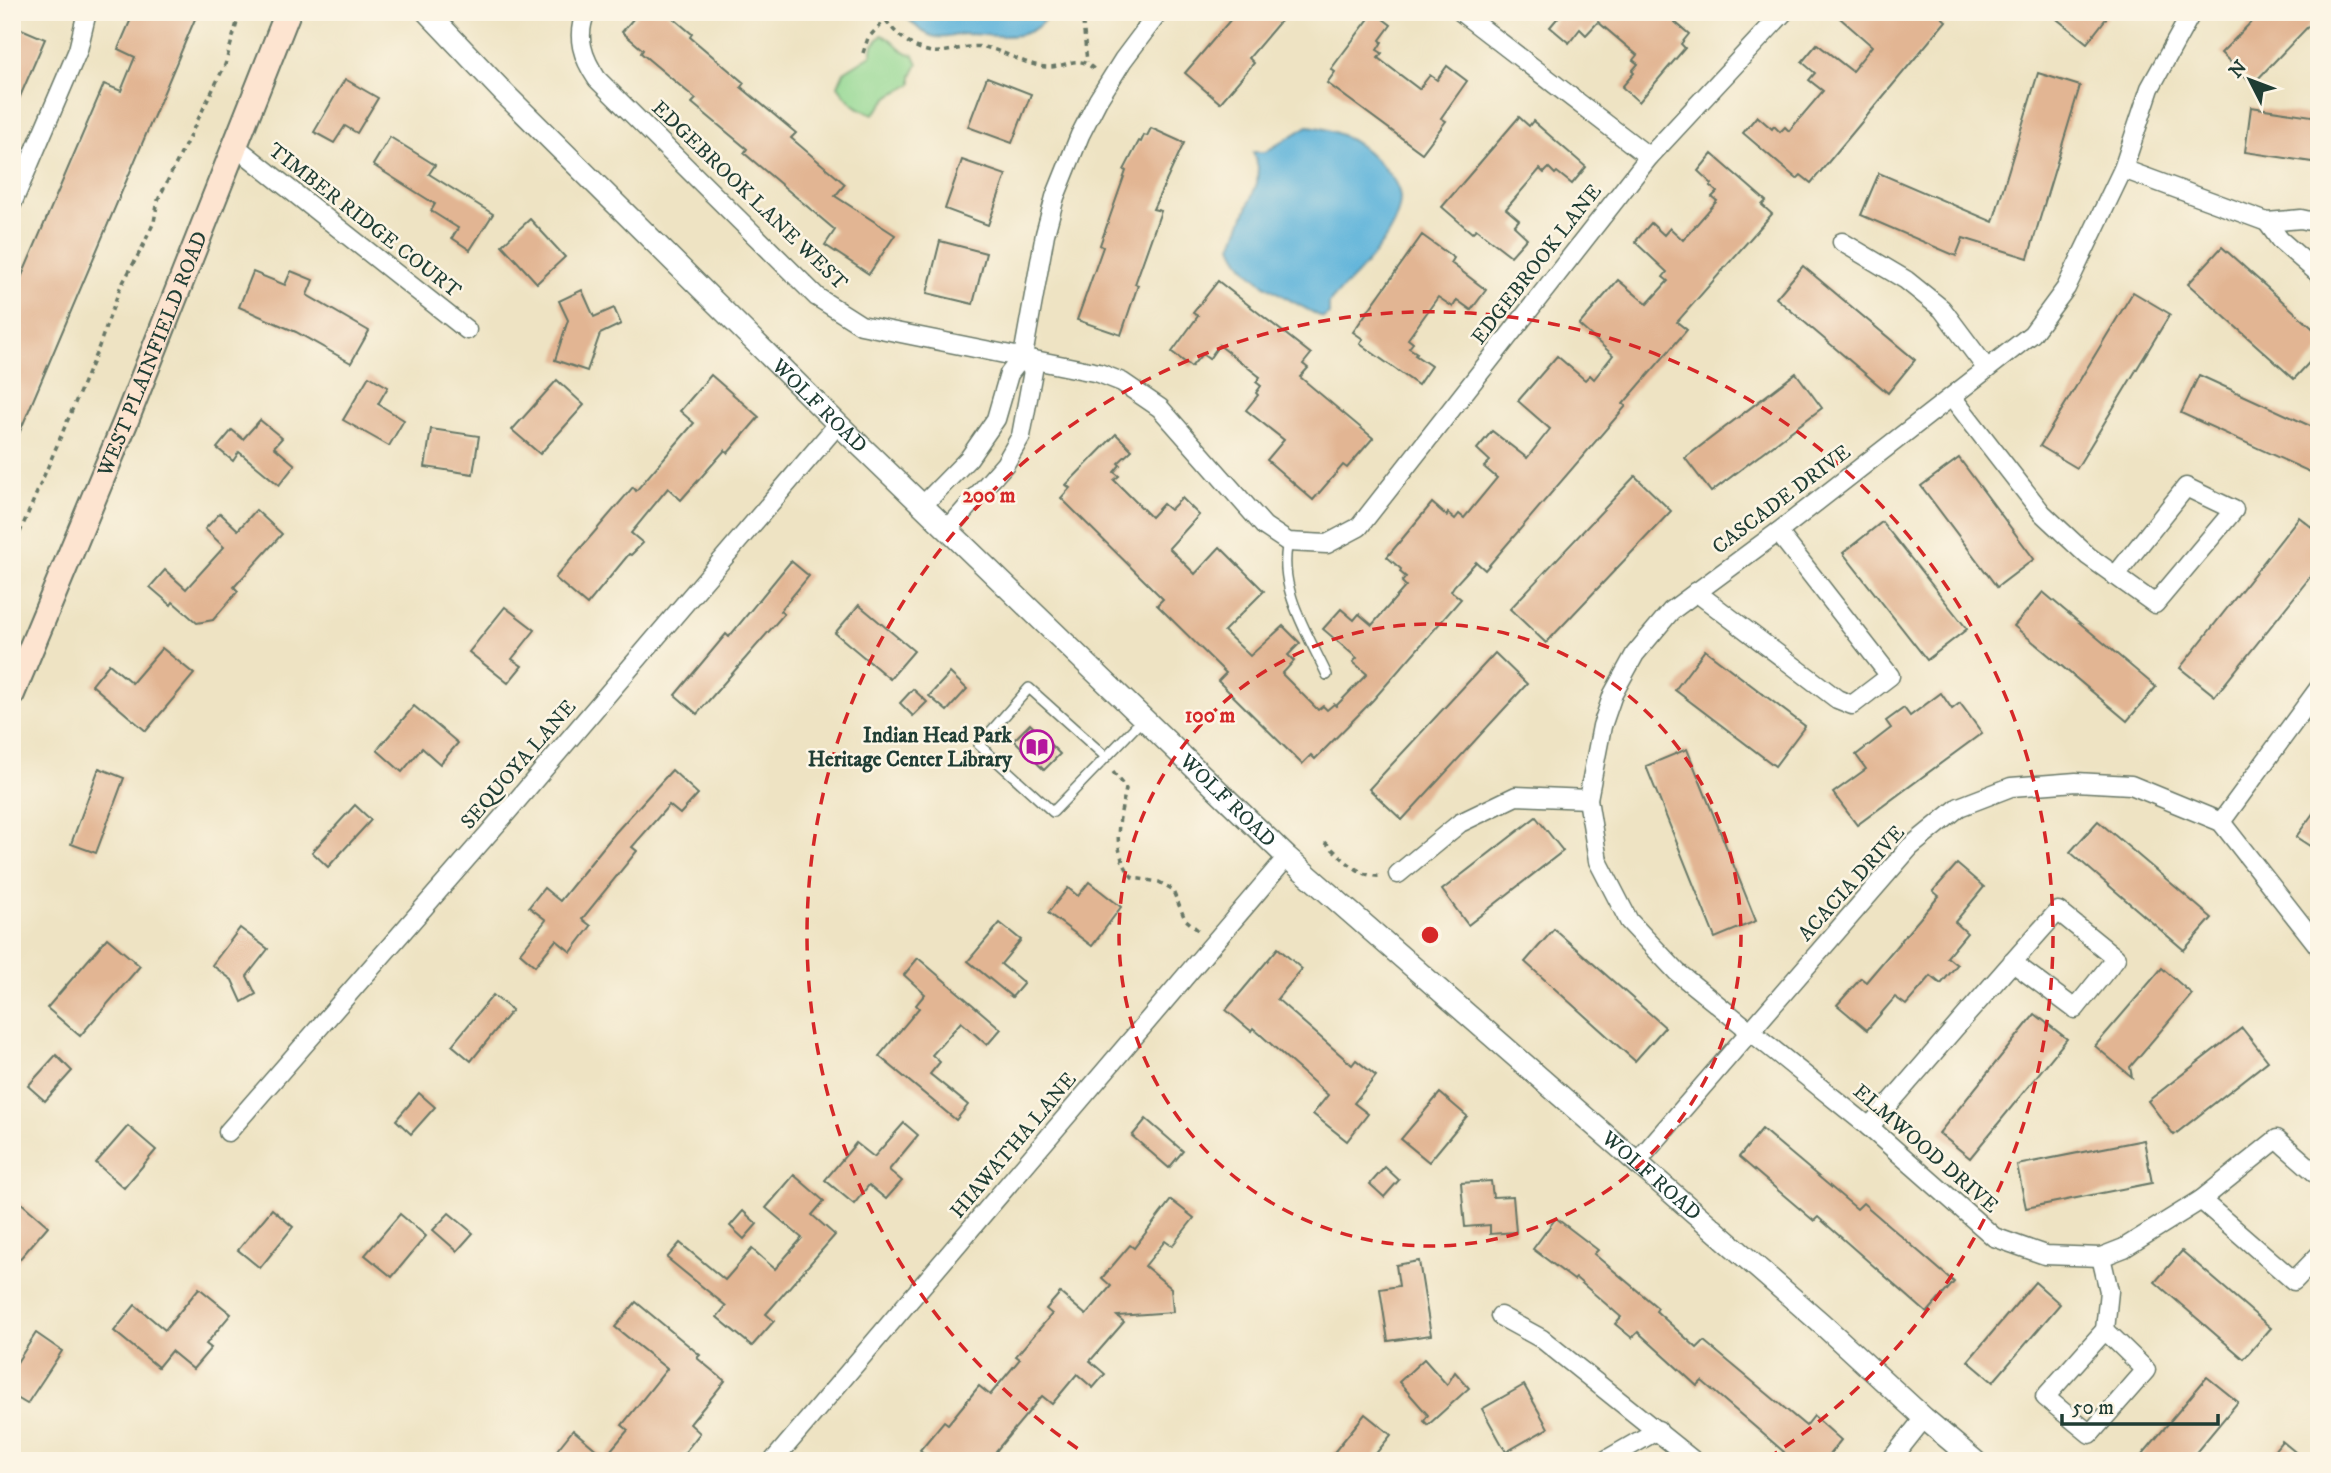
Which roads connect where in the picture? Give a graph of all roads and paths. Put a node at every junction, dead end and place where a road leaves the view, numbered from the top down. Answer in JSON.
{"nodes":[{"id":1,"x":87,"y":12,"type":"edge"},
{"id":2,"x":240,"y":12,"type":"edge"},
{"id":3,"x":288,"y":12,"type":"edge"},
{"id":4,"x":427,"y":12,"type":"edge"},
{"id":5,"x":881,"y":12,"type":"edge"},
{"id":6,"x":1082,"y":12,"type":"edge"},
{"id":7,"x":1159,"y":12,"type":"edge"},
{"id":8,"x":1461,"y":12,"type":"edge"},
{"id":9,"x":1784,"y":12,"type":"edge"},
{"id":10,"x":2192,"y":12,"type":"edge"},
{"id":11,"x":583,"y":20,"type":"edge"},
{"id":12,"x":885,"y":20,"type":"junction"},
{"id":13,"x":863,"y":53,"type":"dead end"},
{"id":14,"x":1087,"y":62,"type":"junction"},
{"id":15,"x":1109,"y":82,"type":"junction"},
{"id":16,"x":235,"y":146,"type":"junction"},
{"id":17,"x":1648,"y":157,"type":"junction"},
{"id":18,"x":2123,"y":169,"type":"junction"},
{"id":19,"x":12,"y":204,"type":"edge"},
{"id":20,"x":2267,"y":222,"type":"junction"},
{"id":21,"x":2319,"y":223,"type":"edge"},
{"id":22,"x":1842,"y":242,"type":"dead end"},
{"id":23,"x":2319,"y":274,"type":"edge"},
{"id":24,"x":467,"y":330,"type":"dead end"},
{"id":25,"x":1023,"y":356,"type":"junction"},
{"id":26,"x":1987,"y":369,"type":"junction"},
{"id":27,"x":1952,"y":397,"type":"junction"},
{"id":28,"x":838,"y":424,"type":"junction"},
{"id":29,"x":923,"y":505,"type":"junction"},
{"id":30,"x":948,"y":529,"type":"junction"},
{"id":31,"x":1778,"y":532,"type":"junction"},
{"id":32,"x":1288,"y":542,"type":"junction"},
{"id":33,"x":12,"y":551,"type":"edge"},
{"id":34,"x":2115,"y":576,"type":"junction"},
{"id":35,"x":1696,"y":592,"type":"junction"},
{"id":36,"x":1327,"y":675,"type":"dead end"},
{"id":37,"x":2319,"y":688,"type":"edge"},
{"id":38,"x":12,"y":694,"type":"edge"},
{"id":39,"x":1144,"y":718,"type":"junction"},
{"id":40,"x":1106,"y":757,"type":"junction"},
{"id":41,"x":1588,"y":799,"type":"junction"},
{"id":42,"x":2221,"y":822,"type":"junction"},
{"id":43,"x":1325,"y":842,"type":"dead end"},
{"id":44,"x":1287,"y":857,"type":"junction"},
{"id":45,"x":1398,"y":874,"type":"joint"},
{"id":46,"x":1214,"y":943,"type":"junction"},
{"id":47,"x":2319,"y":947,"type":"edge"},
{"id":48,"x":2012,"y":962,"type":"junction"},
{"id":49,"x":1751,"y":1031,"type":"junction"},
{"id":50,"x":1869,"y":1127,"type":"junction"},
{"id":51,"x":228,"y":1132,"type":"dead end"},
{"id":52,"x":1637,"y":1162,"type":"junction"},
{"id":53,"x":2319,"y":1176,"type":"edge"},
{"id":54,"x":2201,"y":1200,"type":"junction"},
{"id":55,"x":2319,"y":1255,"type":"edge"},
{"id":56,"x":2101,"y":1257,"type":"junction"},
{"id":57,"x":1500,"y":1315,"type":"dead end"},
{"id":58,"x":2105,"y":1330,"type":"junction"},
{"id":59,"x":1924,"y":1418,"type":"junction"},
{"id":60,"x":1658,"y":1430,"type":"junction"},
{"id":61,"x":772,"y":1461,"type":"edge"},
{"id":62,"x":1604,"y":1461,"type":"edge"},
{"id":63,"x":1694,"y":1461,"type":"edge"},
{"id":64,"x":1890,"y":1461,"type":"edge"},
{"id":65,"x":1975,"y":1461,"type":"edge"}],
"edges":[{"from":1,"to":19,"type":"street"},
{"from":2,"to":33,"type":"path"},
{"from":3,"to":16,"type":"main road","name":"WEST PLAINFIELD ROAD"},
{"from":4,"to":28,"type":"street","name":"WOLF ROAD"},
{"from":5,"to":12,"type":"path"},
{"from":6,"to":14,"type":"path"},
{"from":7,"to":15,"type":"street"},
{"from":8,"to":17,"type":"street"},
{"from":9,"to":17,"type":"street","name":"EDGEBROOK LANE"},
{"from":10,"to":18,"type":"street","name":"CASCADE DRIVE"},
{"from":11,"to":25,"type":"street","name":"EDGEBROOK LANE WEST"},
{"from":12,"to":13,"type":"path"},
{"from":12,"to":14,"type":"path"},
{"from":14,"to":15,"type":"path"},
{"from":15,"to":25,"type":"street"},
{"from":16,"to":24,"type":"street","name":"TIMBER RIDGE COURT"},
{"from":16,"to":38,"type":"main road","name":"WEST PLAINFIELD ROAD"},
{"from":17,"to":32,"type":"street","name":"EDGEBROOK LANE"},
{"from":18,"to":20,"type":"street"},
{"from":18,"to":26,"type":"street","name":"CASCADE DRIVE"},
{"from":20,"to":21,"type":"street"},
{"from":20,"to":23,"type":"street"},
{"from":22,"to":26,"type":"street"},
{"from":25,"to":29,"type":"street"},
{"from":25,"to":30,"type":"street"},
{"from":25,"to":32,"type":"street","name":"EDGEBROOK LANE WEST"},
{"from":26,"to":27,"type":"street","name":"CASCADE DRIVE"},
{"from":27,"to":31,"type":"street","name":"CASCADE DRIVE"},
{"from":27,"to":34,"type":"street"},
{"from":28,"to":29,"type":"street","name":"WOLF ROAD"},
{"from":28,"to":51,"type":"street","name":"SEQUOYA LANE"},
{"from":29,"to":30,"type":"street","name":"WOLF ROAD"},
{"from":30,"to":39,"type":"street","name":"WOLF ROAD"},
{"from":31,"to":35,"type":"street","name":"CASCADE DRIVE"},
{"from":31,"to":35,"type":"street"},
{"from":32,"to":36,"type":"lane"},
{"from":34,"to":34,"type":"street"},
{"from":35,"to":41,"type":"street","name":"CASCADE DRIVE"},
{"from":37,"to":42,"type":"street"},
{"from":39,"to":40,"type":"lane"},
{"from":39,"to":44,"type":"street","name":"WOLF ROAD"},
{"from":40,"to":40,"type":"lane"},
{"from":40,"to":46,"type":"path"},
{"from":41,"to":45,"type":"street"},
{"from":41,"to":49,"type":"street","name":"CASCADE DRIVE"},
{"from":42,"to":47,"type":"street","name":"ACACIA DRIVE"},
{"from":42,"to":49,"type":"street","name":"ACACIA DRIVE"},
{"from":43,"to":45,"type":"path"},
{"from":44,"to":46,"type":"street","name":"HIAWATHA LANE"},
{"from":44,"to":52,"type":"street","name":"WOLF ROAD"},
{"from":46,"to":61,"type":"street","name":"HIAWATHA LANE"},
{"from":48,"to":48,"type":"street"},
{"from":48,"to":50,"type":"street"},
{"from":49,"to":50,"type":"street","name":"ELMWOOD DRIVE"},
{"from":49,"to":52,"type":"street","name":"ACACIA DRIVE"},
{"from":50,"to":56,"type":"street","name":"ELMWOOD DRIVE"},
{"from":52,"to":59,"type":"street","name":"WOLF ROAD"},
{"from":53,"to":54,"type":"street","name":"ELMWOOD DRIVE"},
{"from":54,"to":55,"type":"street"},
{"from":54,"to":56,"type":"street","name":"ELMWOOD DRIVE"},
{"from":56,"to":58,"type":"street"},
{"from":57,"to":60,"type":"street"},
{"from":58,"to":58,"type":"street"},
{"from":59,"to":64,"type":"street"},
{"from":59,"to":65,"type":"street","name":"WOLF ROAD"},
{"from":60,"to":62,"type":"street"},
{"from":60,"to":63,"type":"street"}]}
